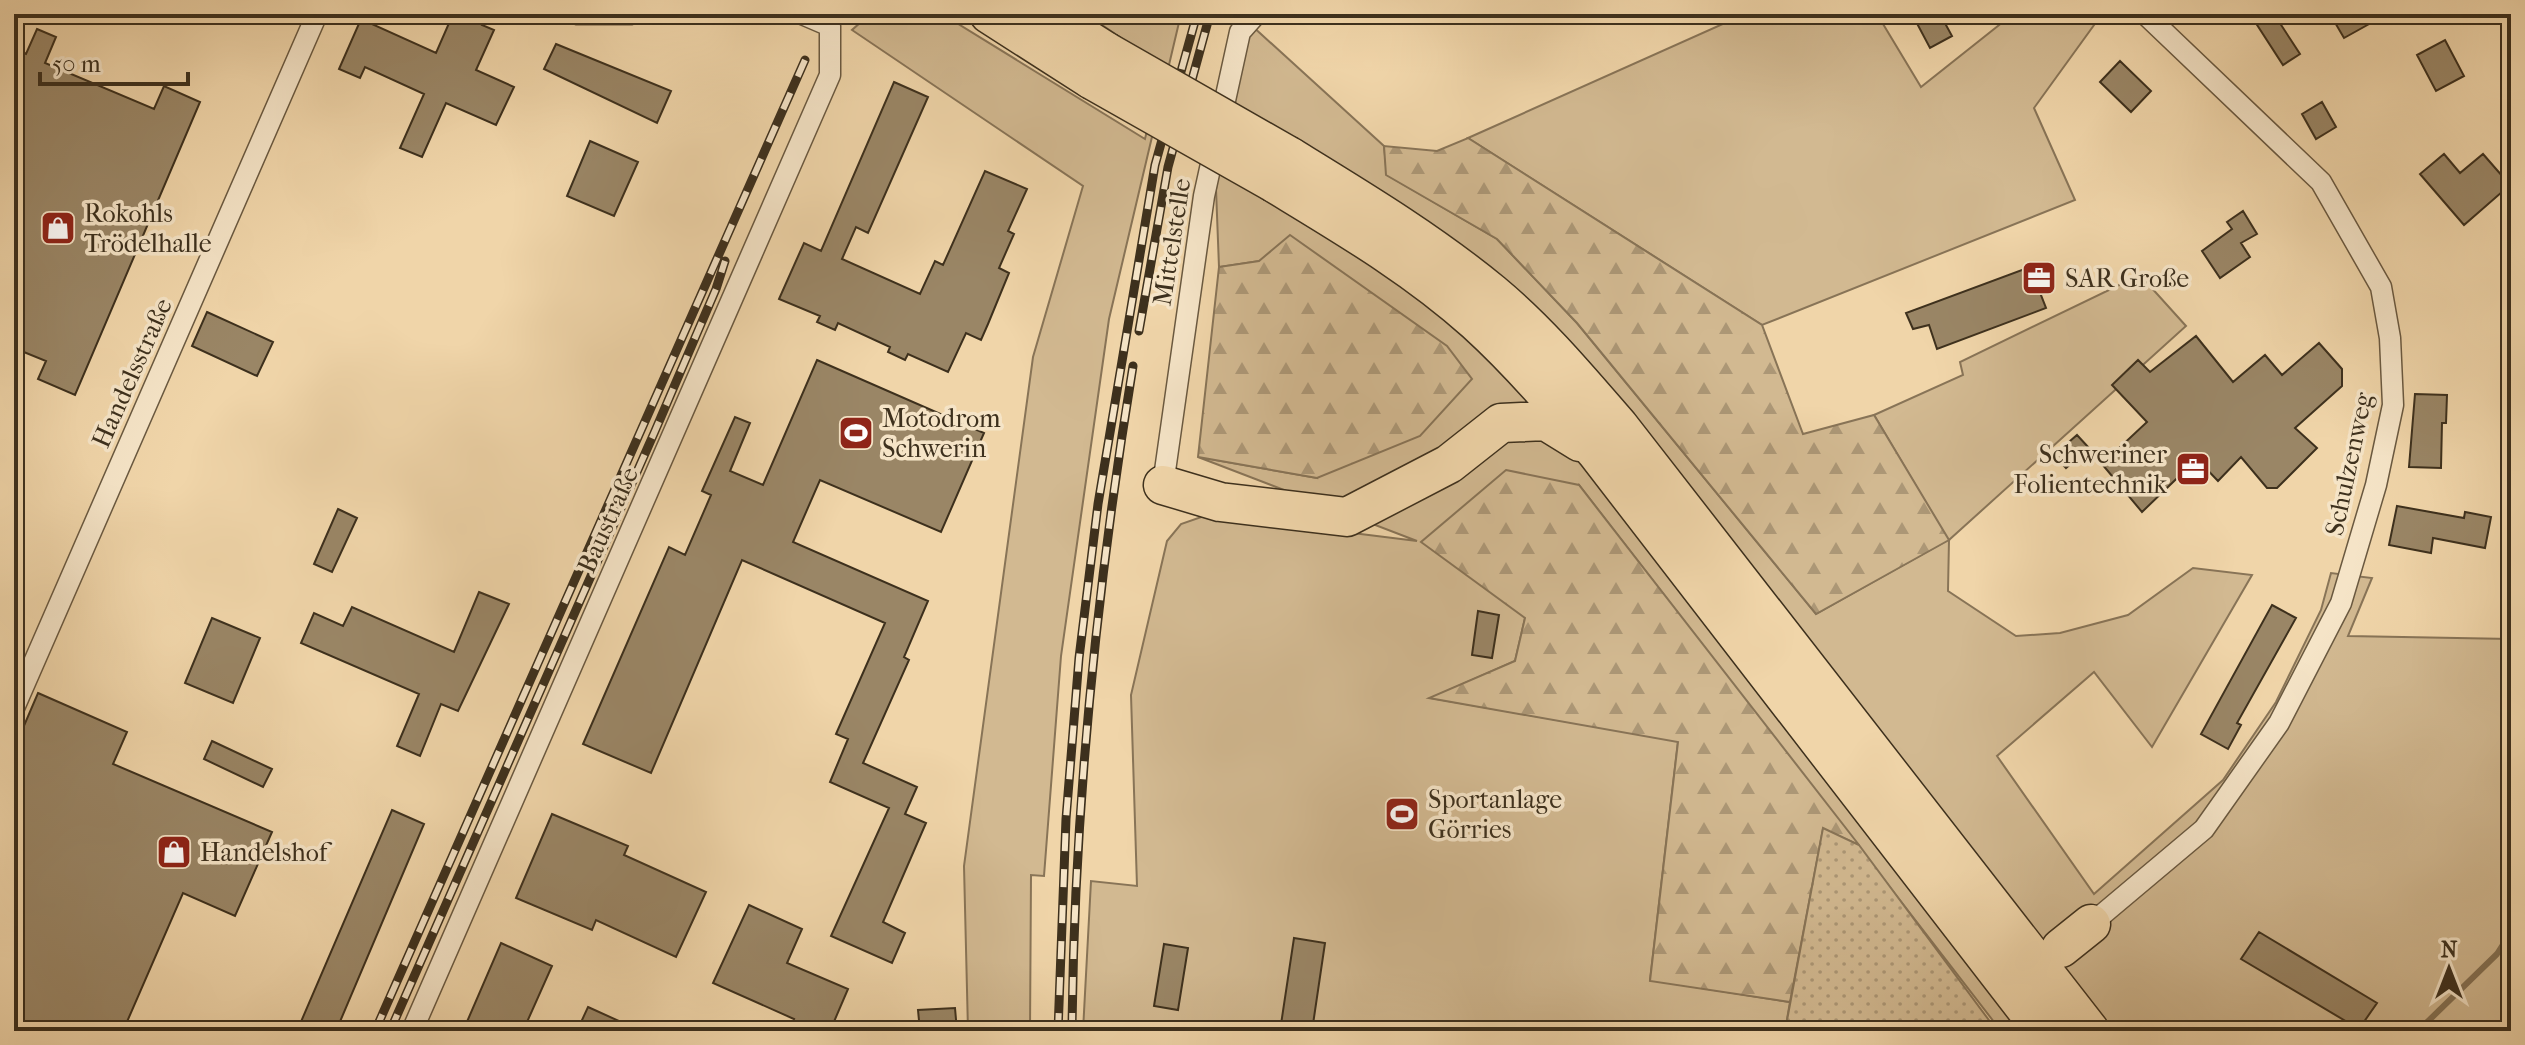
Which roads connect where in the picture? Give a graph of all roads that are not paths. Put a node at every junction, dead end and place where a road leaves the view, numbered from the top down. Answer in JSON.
{"nodes":[{"id":1,"x":317,"y":14,"type":"edge"},
{"id":2,"x":578,"y":14,"type":"edge"},
{"id":3,"x":630,"y":14,"type":"edge"},
{"id":4,"x":802,"y":14,"type":"edge"},
{"id":5,"x":989,"y":14,"type":"edge"},
{"id":6,"x":1047,"y":14,"type":"edge"},
{"id":7,"x":1256,"y":14,"type":"edge"},
{"id":8,"x":2145,"y":14,"type":"edge"},
{"id":9,"x":1100,"y":66,"type":"junction"},
{"id":10,"x":1282,"y":170,"type":"junction"},
{"id":11,"x":1474,"y":320,"type":"junction"},
{"id":12,"x":1501,"y":423,"type":"junction"},
{"id":13,"x":1596,"y":452,"type":"junction"},
{"id":14,"x":1163,"y":485,"type":"joint"},
{"id":15,"x":14,"y":708,"type":"edge"},
{"id":16,"x":2091,"y":924,"type":"joint"},
{"id":17,"x":2015,"y":931,"type":"junction"},
{"id":18,"x":2061,"y":948,"type":"junction"},
{"id":19,"x":412,"y":1031,"type":"edge"},
{"id":20,"x":2043,"y":1031,"type":"edge"},
{"id":21,"x":2090,"y":1031,"type":"edge"},
{"id":22,"x":2097,"y":1031,"type":"edge"}],
"edges":[{"from":1,"to":15,"type":"street","name":"Handelsstraße"},
{"from":2,"to":3,"type":"street"},
{"from":4,"to":19,"type":"street","name":"Baustraße"},
{"from":5,"to":9,"type":"highway"},
{"from":6,"to":9,"type":"highway"},
{"from":7,"to":14,"type":"street","name":"Mittelstelle"},
{"from":8,"to":16,"type":"street","name":"Schulzenweg"},
{"from":9,"to":10,"type":"highway","bridge":true},
{"from":10,"to":11,"type":"highway"},
{"from":10,"to":17,"type":"highway"},
{"from":11,"to":12,"type":"highway"},
{"from":11,"to":13,"type":"highway"},
{"from":12,"to":13,"type":"highway"},
{"from":12,"to":14,"type":"highway"},
{"from":13,"to":20,"type":"highway"},
{"from":16,"to":18,"type":"highway"},
{"from":17,"to":18,"type":"highway"},
{"from":17,"to":21,"type":"highway"},
{"from":18,"to":22,"type":"highway"}]}
